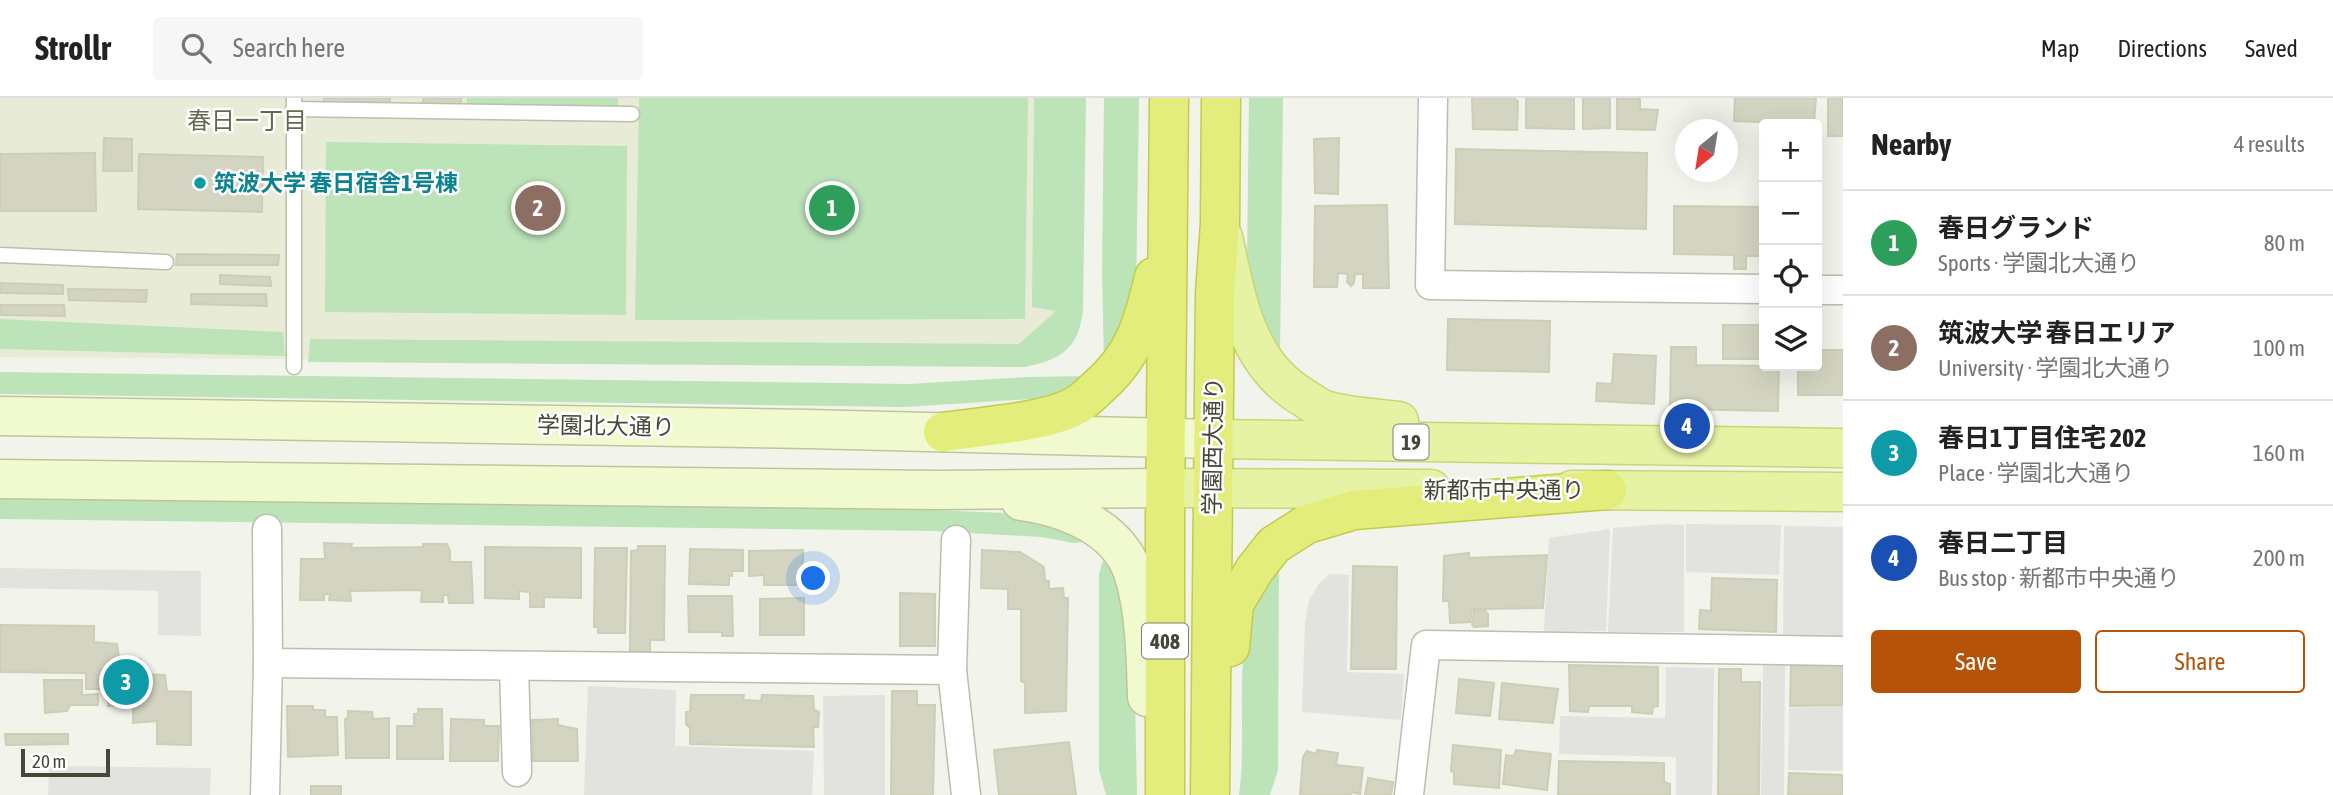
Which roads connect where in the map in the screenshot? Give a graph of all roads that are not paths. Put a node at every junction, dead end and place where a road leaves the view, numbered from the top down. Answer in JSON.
{"nodes":[{"id":1,"x":1169,"y":98,"type":"edge"},
{"id":2,"x":1221,"y":98,"type":"edge"},
{"id":3,"x":1433,"y":98,"type":"edge"},
{"id":4,"x":293,"y":104,"type":"edge"},
{"id":5,"x":632,"y":114,"type":"dead end"},
{"id":6,"x":1168,"y":210,"type":"junction"},
{"id":7,"x":1220,"y":224,"type":"junction"},
{"id":8,"x":0,"y":255,"type":"edge"},
{"id":9,"x":166,"y":262,"type":"dead end"},
{"id":10,"x":1759,"y":289,"type":"edge"},
{"id":11,"x":1822,"y":290,"type":"edge"},
{"id":12,"x":1843,"y":290,"type":"edge"},
{"id":13,"x":294,"y":367,"type":"dead end"},
{"id":14,"x":0,"y":416,"type":"edge"},
{"id":15,"x":943,"y":432,"type":"junction"},
{"id":16,"x":1166,"y":439,"type":"junction"},
{"id":17,"x":1213,"y":439,"type":"junction"},
{"id":18,"x":1610,"y":445,"type":"junction"},
{"id":19,"x":1843,"y":448,"type":"edge"},
{"id":20,"x":0,"y":479,"type":"edge"},
{"id":21,"x":1166,"y":488,"type":"junction"},
{"id":22,"x":1213,"y":488,"type":"junction"},
{"id":23,"x":939,"y":490,"type":"junction"},
{"id":24,"x":1607,"y":490,"type":"junction"},
{"id":25,"x":1843,"y":492,"type":"edge"},
{"id":26,"x":267,"y":529,"type":"dead end"},
{"id":27,"x":956,"y":540,"type":"dead end"},
{"id":28,"x":1843,"y":650,"type":"edge"},
{"id":29,"x":268,"y":663,"type":"junction"},
{"id":30,"x":514,"y":666,"type":"junction"},
{"id":31,"x":952,"y":670,"type":"junction"},
{"id":32,"x":517,"y":772,"type":"dead end"},
{"id":33,"x":265,"y":795,"type":"edge"},
{"id":34,"x":966,"y":795,"type":"edge"},
{"id":35,"x":1163,"y":795,"type":"edge"},
{"id":36,"x":1210,"y":795,"type":"edge"},
{"id":37,"x":1217,"y":795,"type":"edge"},
{"id":38,"x":1409,"y":795,"type":"edge"}],
"edges":[{"from":1,"to":6,"type":"highway","name":"学園西大通り","number":"408"},
{"from":2,"to":7,"type":"highway","name":"学園西大通り","number":"408"},
{"from":3,"to":10,"type":"street"},
{"from":4,"to":5,"type":"lane"},
{"from":4,"to":13,"type":"lane"},
{"from":6,"to":15,"type":"highway"},
{"from":6,"to":16,"type":"highway","name":"学園西大通り","number":"408"},
{"from":7,"to":17,"type":"highway","name":"学園西大通り","number":"408"},
{"from":7,"to":18,"type":"main road"},
{"from":8,"to":9,"type":"lane"},
{"from":11,"to":12,"type":"street"},
{"from":14,"to":15,"type":"main road","name":"学園北大通り"},
{"from":15,"to":16,"type":"main road","name":"学園北大通り"},
{"from":16,"to":17,"type":"main road","name":"学園北大通り"},
{"from":16,"to":21,"type":"highway","name":"学園西大通り","number":"408"},
{"from":17,"to":18,"type":"main road","name":"新都市中央通り","number":"19"},
{"from":17,"to":22,"type":"highway","name":"学園西大通り","number":"408"},
{"from":18,"to":19,"type":"main road","name":"新都市中央通り","number":"19"},
{"from":20,"to":23,"type":"main road"},
{"from":21,"to":22,"type":"main road","name":"新都市中央通り","number":"19"},
{"from":21,"to":23,"type":"main road"},
{"from":21,"to":35,"type":"highway","name":"学園西大通り","number":"408"},
{"from":22,"to":24,"type":"main road","name":"新都市中央通り","number":"19"},
{"from":22,"to":36,"type":"highway","name":"学園西大通り","number":"408"},
{"from":23,"to":35,"type":"main road"},
{"from":24,"to":25,"type":"main road","name":"新都市中央通り","number":"19"},
{"from":24,"to":37,"type":"highway"},
{"from":26,"to":29,"type":"street"},
{"from":27,"to":31,"type":"street"},
{"from":28,"to":38,"type":"street"},
{"from":29,"to":30,"type":"street"},
{"from":29,"to":33,"type":"street"},
{"from":30,"to":31,"type":"street"},
{"from":30,"to":32,"type":"street"},
{"from":31,"to":34,"type":"street"}]}
